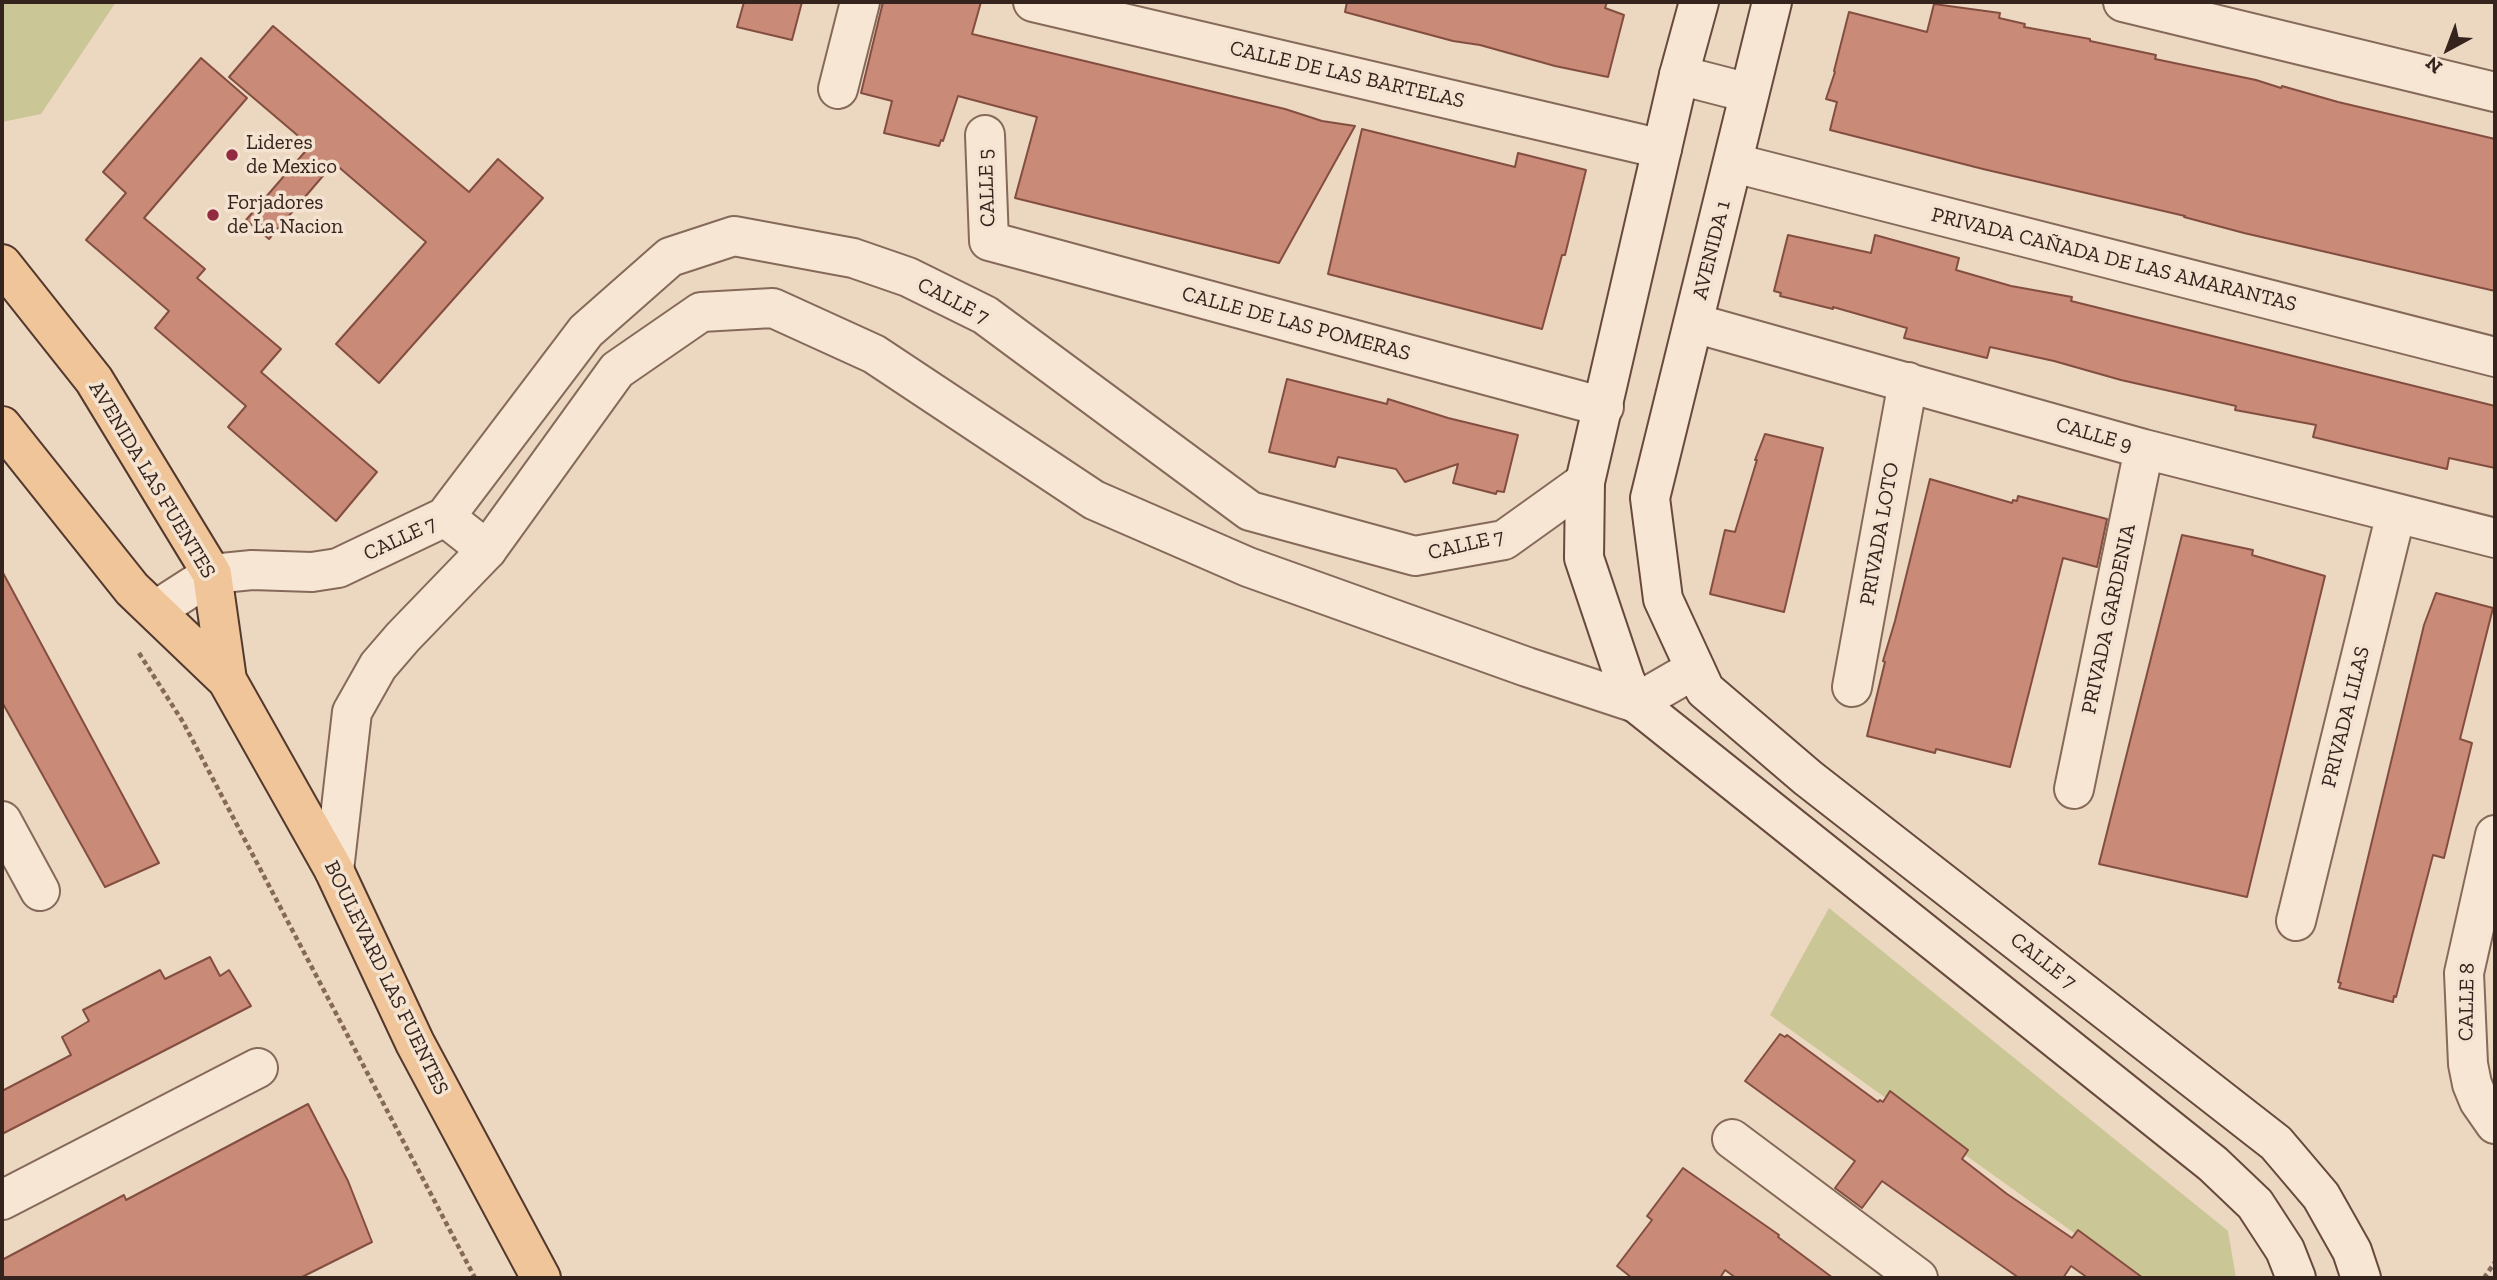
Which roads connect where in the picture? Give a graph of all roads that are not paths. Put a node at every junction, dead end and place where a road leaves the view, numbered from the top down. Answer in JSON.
{"nodes":[{"id":1,"x":860,"y":2,"type":"edge"},
{"id":2,"x":1033,"y":2,"type":"edge"},
{"id":3,"x":1699,"y":2,"type":"edge"},
{"id":4,"x":1773,"y":2,"type":"edge"},
{"id":5,"x":2123,"y":2,"type":"edge"},
{"id":6,"x":1679,"y":75,"type":"junction"},
{"id":7,"x":838,"y":89,"type":"dead end"},
{"id":8,"x":2495,"y":92,"type":"edge"},
{"id":9,"x":1748,"y":93,"type":"junction"},
{"id":10,"x":985,"y":135,"type":"dead end"},
{"id":11,"x":1662,"y":149,"type":"junction"},
{"id":12,"x":1734,"y":163,"type":"junction"},
{"id":13,"x":989,"y":242,"type":"joint"},
{"id":14,"x":2,"y":264,"type":"edge"},
{"id":15,"x":1694,"y":323,"type":"junction"},
{"id":16,"x":2495,"y":357,"type":"edge"},
{"id":17,"x":1908,"y":382,"type":"junction"},
{"id":18,"x":1604,"y":407,"type":"junction"},
{"id":19,"x":2,"y":426,"type":"edge"},
{"id":20,"x":2144,"y":449,"type":"junction"},
{"id":21,"x":1585,"y":482,"type":"junction"},
{"id":22,"x":1650,"y":498,"type":"joint"},
{"id":23,"x":2396,"y":513,"type":"junction"},
{"id":24,"x":446,"y":517,"type":"junction"},
{"id":25,"x":2495,"y":538,"type":"edge"},
{"id":26,"x":487,"y":550,"type":"junction"},
{"id":27,"x":212,"y":574,"type":"junction"},
{"id":28,"x":156,"y":610,"type":"junction"},
{"id":29,"x":1695,"y":669,"type":"junction"},
{"id":30,"x":227,"y":680,"type":"junction"},
{"id":31,"x":1852,"y":687,"type":"dead end"},
{"id":32,"x":1636,"y":703,"type":"junction"},
{"id":33,"x":2074,"y":789,"type":"dead end"},
{"id":34,"x":2,"y":821,"type":"edge"},
{"id":35,"x":2495,"y":835,"type":"edge"},
{"id":36,"x":334,"y":870,"type":"junction"},
{"id":37,"x":2490,"y":878,"type":"edge"},
{"id":38,"x":40,"y":891,"type":"dead end"},
{"id":39,"x":2296,"y":921,"type":"dead end"},
{"id":40,"x":258,"y":1068,"type":"dead end"},
{"id":41,"x":2495,"y":1124,"type":"edge"},
{"id":42,"x":1732,"y":1139,"type":"dead end"},
{"id":43,"x":2,"y":1200,"type":"edge"},
{"id":44,"x":541,"y":1278,"type":"edge"},
{"id":45,"x":1918,"y":1278,"type":"edge"},
{"id":46,"x":2296,"y":1278,"type":"edge"},
{"id":47,"x":2361,"y":1278,"type":"edge"}],
"edges":[{"from":1,"to":7,"type":"street"},
{"from":2,"to":11,"type":"street","name":"CALLE DE LAS BARTELAS"},
{"from":3,"to":6,"type":"street"},
{"from":4,"to":9,"type":"street","name":"AVENIDA 1"},
{"from":5,"to":8,"type":"street"},
{"from":6,"to":9,"type":"street"},
{"from":6,"to":11,"type":"street"},
{"from":9,"to":12,"type":"street","name":"AVENIDA 1"},
{"from":10,"to":13,"type":"street","name":"CALLE 5"},
{"from":11,"to":18,"type":"street"},
{"from":12,"to":15,"type":"street","name":"AVENIDA 1"},
{"from":12,"to":16,"type":"street","name":"PRIVADA CAÑADA DE LAS AMARANTAS"},
{"from":13,"to":18,"type":"street","name":"CALLE DE LAS POMERAS"},
{"from":14,"to":27,"type":"main road","name":"AVENIDA LAS FUENTES"},
{"from":15,"to":17,"type":"street","name":"CALLE 9"},
{"from":15,"to":22,"type":"street","name":"AVENIDA 1"},
{"from":17,"to":20,"type":"street","name":"CALLE 9"},
{"from":17,"to":31,"type":"street","name":"PRIVADA LOTO"},
{"from":18,"to":21,"type":"street"},
{"from":19,"to":28,"type":"main road"},
{"from":20,"to":23,"type":"street","name":"CALLE 9"},
{"from":20,"to":33,"type":"street","name":"PRIVADA GARDENIA"},
{"from":21,"to":24,"type":"street","name":"CALLE 7"},
{"from":21,"to":32,"type":"street"},
{"from":22,"to":29,"type":"street","name":"CALLE 7"},
{"from":23,"to":25,"type":"street","name":"CALLE 9"},
{"from":23,"to":39,"type":"street","name":"PRIVADA LILAS"},
{"from":24,"to":26,"type":"street"},
{"from":24,"to":27,"type":"street","name":"CALLE 7"},
{"from":26,"to":32,"type":"street"},
{"from":26,"to":36,"type":"street"},
{"from":27,"to":28,"type":"street","name":"CALLE 7"},
{"from":27,"to":30,"type":"main road","name":"AVENIDA LAS FUENTES"},
{"from":28,"to":30,"type":"main road"},
{"from":29,"to":32,"type":"street"},
{"from":29,"to":47,"type":"street","name":"CALLE 7"},
{"from":30,"to":36,"type":"main road","name":"BOULEVARD LAS FUENTES"},
{"from":32,"to":46,"type":"street"},
{"from":34,"to":38,"type":"street"},
{"from":35,"to":37,"type":"street","name":"CALLE 8"},
{"from":36,"to":44,"type":"main road","name":"BOULEVARD LAS FUENTES"},
{"from":37,"to":41,"type":"street","name":"CALLE 8"},
{"from":40,"to":43,"type":"street"},
{"from":42,"to":45,"type":"street"}]}
